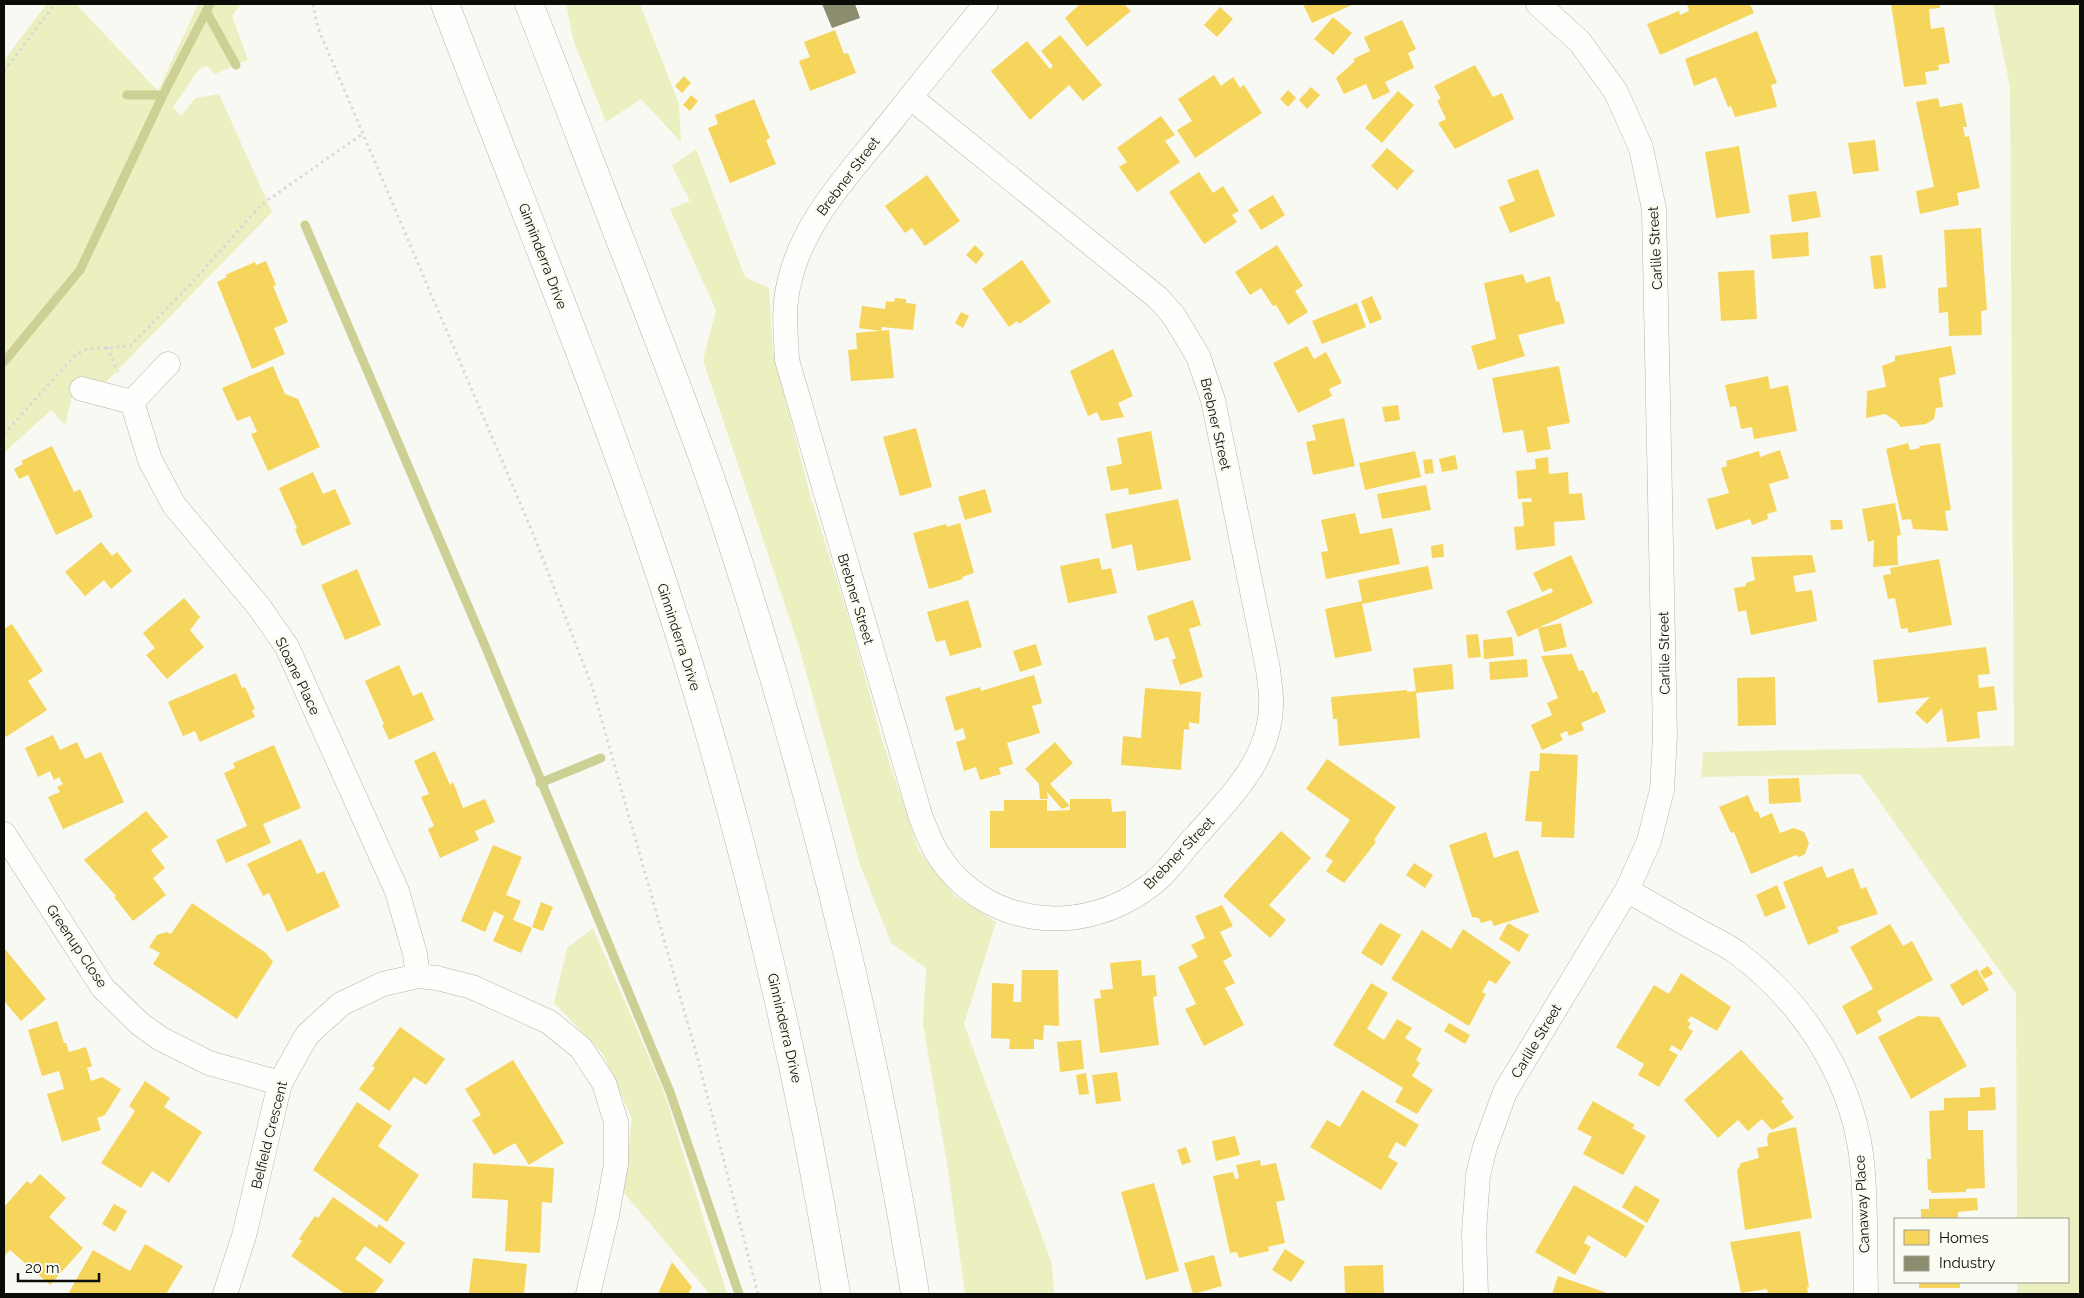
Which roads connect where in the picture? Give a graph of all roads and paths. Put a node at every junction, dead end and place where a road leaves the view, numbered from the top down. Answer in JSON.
{"nodes":[{"id":1,"x":55,"y":4,"type":"edge"},
{"id":2,"x":313,"y":4,"type":"edge"},
{"id":3,"x":437,"y":4,"type":"edge"},
{"id":4,"x":445,"y":4,"type":"edge"},
{"id":5,"x":986,"y":4,"type":"edge"},
{"id":6,"x":1538,"y":4,"type":"edge"},
{"id":7,"x":532,"y":12,"type":"edge"},
{"id":8,"x":467,"y":62,"type":"junction"},
{"id":9,"x":4,"y":71,"type":"edge"},
{"id":10,"x":910,"y":97,"type":"junction"},
{"id":11,"x":364,"y":132,"type":"junction"},
{"id":12,"x":168,"y":364,"type":"dead end"},
{"id":13,"x":82,"y":389,"type":"dead end"},
{"id":14,"x":132,"y":402,"type":"junction"},
{"id":15,"x":4,"y":434,"type":"edge"},
{"id":16,"x":4,"y":834,"type":"edge"},
{"id":17,"x":1627,"y":890,"type":"junction"},
{"id":18,"x":418,"y":976,"type":"junction"},
{"id":19,"x":280,"y":1082,"type":"junction"},
{"id":20,"x":225,"y":1294,"type":"edge"},
{"id":21,"x":588,"y":1294,"type":"edge"},
{"id":22,"x":758,"y":1294,"type":"edge"},
{"id":23,"x":836,"y":1294,"type":"edge"},
{"id":24,"x":915,"y":1294,"type":"edge"},
{"id":25,"x":1476,"y":1294,"type":"edge"},
{"id":26,"x":1866,"y":1294,"type":"edge"}],
"edges":[{"from":1,"to":9,"type":"path"},
{"from":2,"to":11,"type":"path"},
{"from":3,"to":8,"type":"main road"},
{"from":4,"to":8,"type":"main road","name":"Ginninderra Drive"},
{"from":5,"to":10,"type":"street","name":"Brebner Street"},
{"from":6,"to":17,"type":"street","name":"Carlile Street"},
{"from":7,"to":24,"type":"main road"},
{"from":8,"to":23,"type":"main road","name":"Ginninderra Drive"},
{"from":10,"to":10,"type":"street","name":"Brebner Street"},
{"from":11,"to":15,"type":"path"},
{"from":11,"to":22,"type":"path"},
{"from":12,"to":14,"type":"street"},
{"from":13,"to":14,"type":"street"},
{"from":14,"to":18,"type":"street","name":"Sloane Place"},
{"from":16,"to":19,"type":"street","name":"Greenup Close"},
{"from":17,"to":25,"type":"street","name":"Carlile Street"},
{"from":17,"to":26,"type":"street","name":"Canaway Place"},
{"from":18,"to":19,"type":"street","name":"Belfield Crescent"},
{"from":18,"to":21,"type":"street","name":"Belfield Crescent"},
{"from":19,"to":20,"type":"street","name":"Belfield Crescent"}]}
